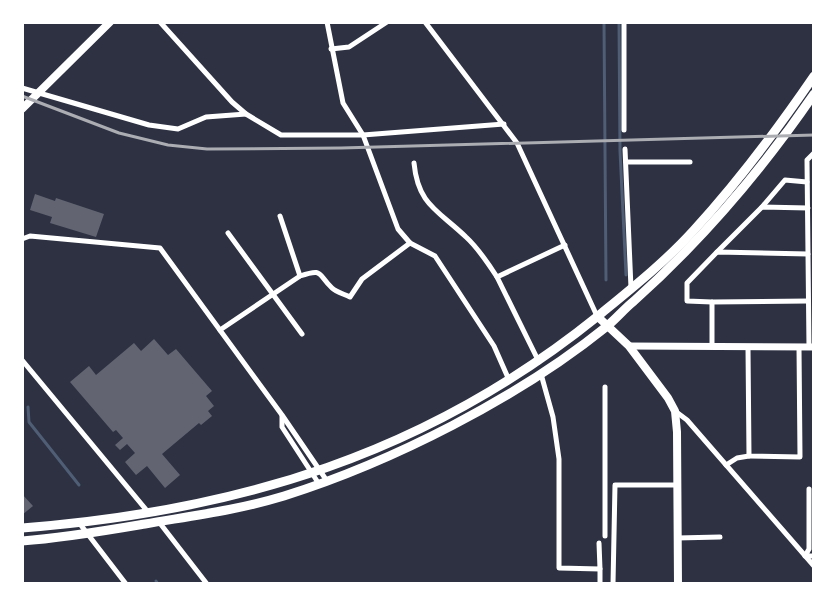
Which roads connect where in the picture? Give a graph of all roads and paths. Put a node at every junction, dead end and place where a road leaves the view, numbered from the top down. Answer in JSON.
{"nodes":[{"id":1,"x":110,"y":22,"type":"edge"},
{"id":2,"x":160,"y":22,"type":"edge"},
{"id":3,"x":327,"y":22,"type":"edge"},
{"id":4,"x":387,"y":22,"type":"edge"},
{"id":5,"x":424,"y":22,"type":"edge"},
{"id":6,"x":624,"y":22,"type":"edge"},
{"id":7,"x":331,"y":49,"type":"junction"},
{"id":8,"x":814,"y":76,"type":"edge"},
{"id":9,"x":22,"y":88,"type":"edge"},
{"id":10,"x":36,"y":93,"type":"junction"},
{"id":11,"x":814,"y":94,"type":"edge"},
{"id":12,"x":22,"y":109,"type":"edge"},
{"id":13,"x":246,"y":114,"type":"junction"},
{"id":14,"x":504,"y":124,"type":"junction"},
{"id":15,"x":624,"y":130,"type":"dead end"},
{"id":16,"x":363,"y":135,"type":"junction"},
{"id":17,"x":625,"y":148,"type":"dead end"},
{"id":18,"x":814,"y":153,"type":"edge"},
{"id":19,"x":626,"y":162,"type":"junction"},
{"id":20,"x":690,"y":162,"type":"dead end"},
{"id":21,"x":414,"y":163,"type":"dead end"},
{"id":22,"x":810,"y":166,"type":"edge"},
{"id":23,"x":807,"y":182,"type":"junction"},
{"id":24,"x":762,"y":207,"type":"junction"},
{"id":25,"x":810,"y":212,"type":"edge"},
{"id":26,"x":280,"y":216,"type":"dead end"},
{"id":27,"x":228,"y":233,"type":"dead end"},
{"id":28,"x":22,"y":239,"type":"edge"},
{"id":29,"x":410,"y":243,"type":"junction"},
{"id":30,"x":565,"y":245,"type":"junction"},
{"id":31,"x":718,"y":252,"type":"junction"},
{"id":32,"x":810,"y":258,"type":"edge"},
{"id":33,"x":300,"y":276,"type":"junction"},
{"id":34,"x":498,"y":277,"type":"junction"},
{"id":35,"x":631,"y":289,"type":"junction"},
{"id":36,"x":272,"y":294,"type":"junction"},
{"id":37,"x":808,"y":301,"type":"junction"},
{"id":38,"x":712,"y":302,"type":"junction"},
{"id":39,"x":811,"y":309,"type":"edge"},
{"id":40,"x":597,"y":316,"type":"junction"},
{"id":41,"x":607,"y":327,"type":"junction"},
{"id":42,"x":220,"y":330,"type":"junction"},
{"id":43,"x":302,"y":334,"type":"dead end"},
{"id":44,"x":629,"y":346,"type":"junction"},
{"id":45,"x":712,"y":347,"type":"junction"},
{"id":46,"x":811,"y":347,"type":"edge"},
{"id":47,"x":748,"y":348,"type":"junction"},
{"id":48,"x":799,"y":348,"type":"junction"},
{"id":49,"x":22,"y":360,"type":"edge"},
{"id":50,"x":539,"y":362,"type":"junction"},
{"id":51,"x":541,"y":374,"type":"junction"},
{"id":52,"x":509,"y":380,"type":"junction"},
{"id":53,"x":605,"y":387,"type":"dead end"},
{"id":54,"x":675,"y":411,"type":"junction"},
{"id":55,"x":750,"y":456,"type":"junction"},
{"id":56,"x":726,"y":465,"type":"junction"},
{"id":57,"x":318,"y":472,"type":"junction"},
{"id":58,"x":605,"y":475,"type":"junction"},
{"id":59,"x":323,"y":482,"type":"junction"},
{"id":60,"x":615,"y":485,"type":"junction"},
{"id":61,"x":677,"y":485,"type":"junction"},
{"id":62,"x":809,"y":489,"type":"dead end"},
{"id":63,"x":148,"y":513,"type":"junction"},
{"id":64,"x":159,"y":521,"type":"junction"},
{"id":65,"x":80,"y":524,"type":"junction"},
{"id":66,"x":22,"y":528,"type":"edge"},
{"id":67,"x":87,"y":534,"type":"junction"},
{"id":68,"x":605,"y":536,"type":"dead end"},
{"id":69,"x":720,"y":537,"type":"dead end"},
{"id":70,"x":677,"y":538,"type":"junction"},
{"id":71,"x":22,"y":541,"type":"edge"},
{"id":72,"x":599,"y":543,"type":"dead end"},
{"id":73,"x":805,"y":556,"type":"junction"},
{"id":74,"x":814,"y":556,"type":"edge"},
{"id":75,"x":814,"y":566,"type":"edge"},
{"id":76,"x":600,"y":569,"type":"junction"},
{"id":77,"x":126,"y":584,"type":"edge"},
{"id":78,"x":207,"y":584,"type":"edge"},
{"id":79,"x":600,"y":584,"type":"edge"},
{"id":80,"x":613,"y":584,"type":"edge"},
{"id":81,"x":678,"y":584,"type":"edge"}],
"edges":[{"from":1,"to":10,"type":"main road"},
{"from":2,"to":13,"type":"street"},
{"from":3,"to":7,"type":"street"},
{"from":4,"to":7,"type":"street"},
{"from":5,"to":14,"type":"street"},
{"from":6,"to":15,"type":"street"},
{"from":7,"to":16,"type":"street"},
{"from":8,"to":35,"type":"highway"},
{"from":9,"to":10,"type":"street"},
{"from":10,"to":12,"type":"main road"},
{"from":10,"to":13,"type":"street"},
{"from":11,"to":41,"type":"highway"},
{"from":13,"to":16,"type":"street"},
{"from":14,"to":16,"type":"street"},
{"from":14,"to":30,"type":"street"},
{"from":16,"to":29,"type":"street"},
{"from":17,"to":19,"type":"street"},
{"from":18,"to":22,"type":"street"},
{"from":19,"to":20,"type":"street"},
{"from":19,"to":35,"type":"street"},
{"from":21,"to":34,"type":"street"},
{"from":22,"to":23,"type":"street"},
{"from":23,"to":24,"type":"street"},
{"from":23,"to":25,"type":"street"},
{"from":24,"to":25,"type":"street"},
{"from":24,"to":31,"type":"street"},
{"from":25,"to":32,"type":"street"},
{"from":26,"to":33,"type":"street"},
{"from":27,"to":36,"type":"street"},
{"from":28,"to":42,"type":"street"},
{"from":29,"to":33,"type":"street"},
{"from":29,"to":52,"type":"street"},
{"from":30,"to":34,"type":"street"},
{"from":30,"to":40,"type":"street"},
{"from":31,"to":32,"type":"street"},
{"from":31,"to":38,"type":"street"},
{"from":32,"to":37,"type":"street"},
{"from":33,"to":36,"type":"street"},
{"from":34,"to":50,"type":"street"},
{"from":35,"to":40,"type":"highway"},
{"from":36,"to":42,"type":"street"},
{"from":36,"to":43,"type":"street"},
{"from":37,"to":38,"type":"street"},
{"from":37,"to":39,"type":"street"},
{"from":38,"to":45,"type":"street"},
{"from":39,"to":46,"type":"street"},
{"from":40,"to":41,"type":"main road"},
{"from":40,"to":50,"type":"highway"},
{"from":41,"to":44,"type":"main road"},
{"from":41,"to":51,"type":"highway"},
{"from":42,"to":57,"type":"street"},
{"from":44,"to":45,"type":"street"},
{"from":44,"to":54,"type":"main road"},
{"from":45,"to":47,"type":"street"},
{"from":46,"to":48,"type":"street"},
{"from":47,"to":48,"type":"street"},
{"from":47,"to":55,"type":"street"},
{"from":48,"to":55,"type":"street"},
{"from":49,"to":63,"type":"street"},
{"from":50,"to":52,"type":"highway"},
{"from":51,"to":59,"type":"highway"},
{"from":51,"to":76,"type":"street"},
{"from":52,"to":57,"type":"highway"},
{"from":53,"to":58,"type":"street"},
{"from":54,"to":56,"type":"street"},
{"from":54,"to":61,"type":"main road"},
{"from":55,"to":56,"type":"street"},
{"from":56,"to":73,"type":"street"},
{"from":57,"to":59,"type":"street"},
{"from":57,"to":63,"type":"highway"},
{"from":58,"to":60,"type":"street"},
{"from":58,"to":68,"type":"street"},
{"from":59,"to":64,"type":"highway"},
{"from":60,"to":61,"type":"street"},
{"from":60,"to":80,"type":"street"},
{"from":61,"to":70,"type":"main road"},
{"from":62,"to":73,"type":"street"},
{"from":63,"to":65,"type":"highway"},
{"from":64,"to":67,"type":"highway"},
{"from":64,"to":78,"type":"street"},
{"from":65,"to":66,"type":"highway"},
{"from":65,"to":67,"type":"street"},
{"from":67,"to":71,"type":"highway"},
{"from":67,"to":77,"type":"street"},
{"from":69,"to":70,"type":"street"},
{"from":70,"to":81,"type":"main road"},
{"from":72,"to":76,"type":"street"},
{"from":73,"to":74,"type":"street"},
{"from":73,"to":75,"type":"street"},
{"from":76,"to":79,"type":"street"}]}
